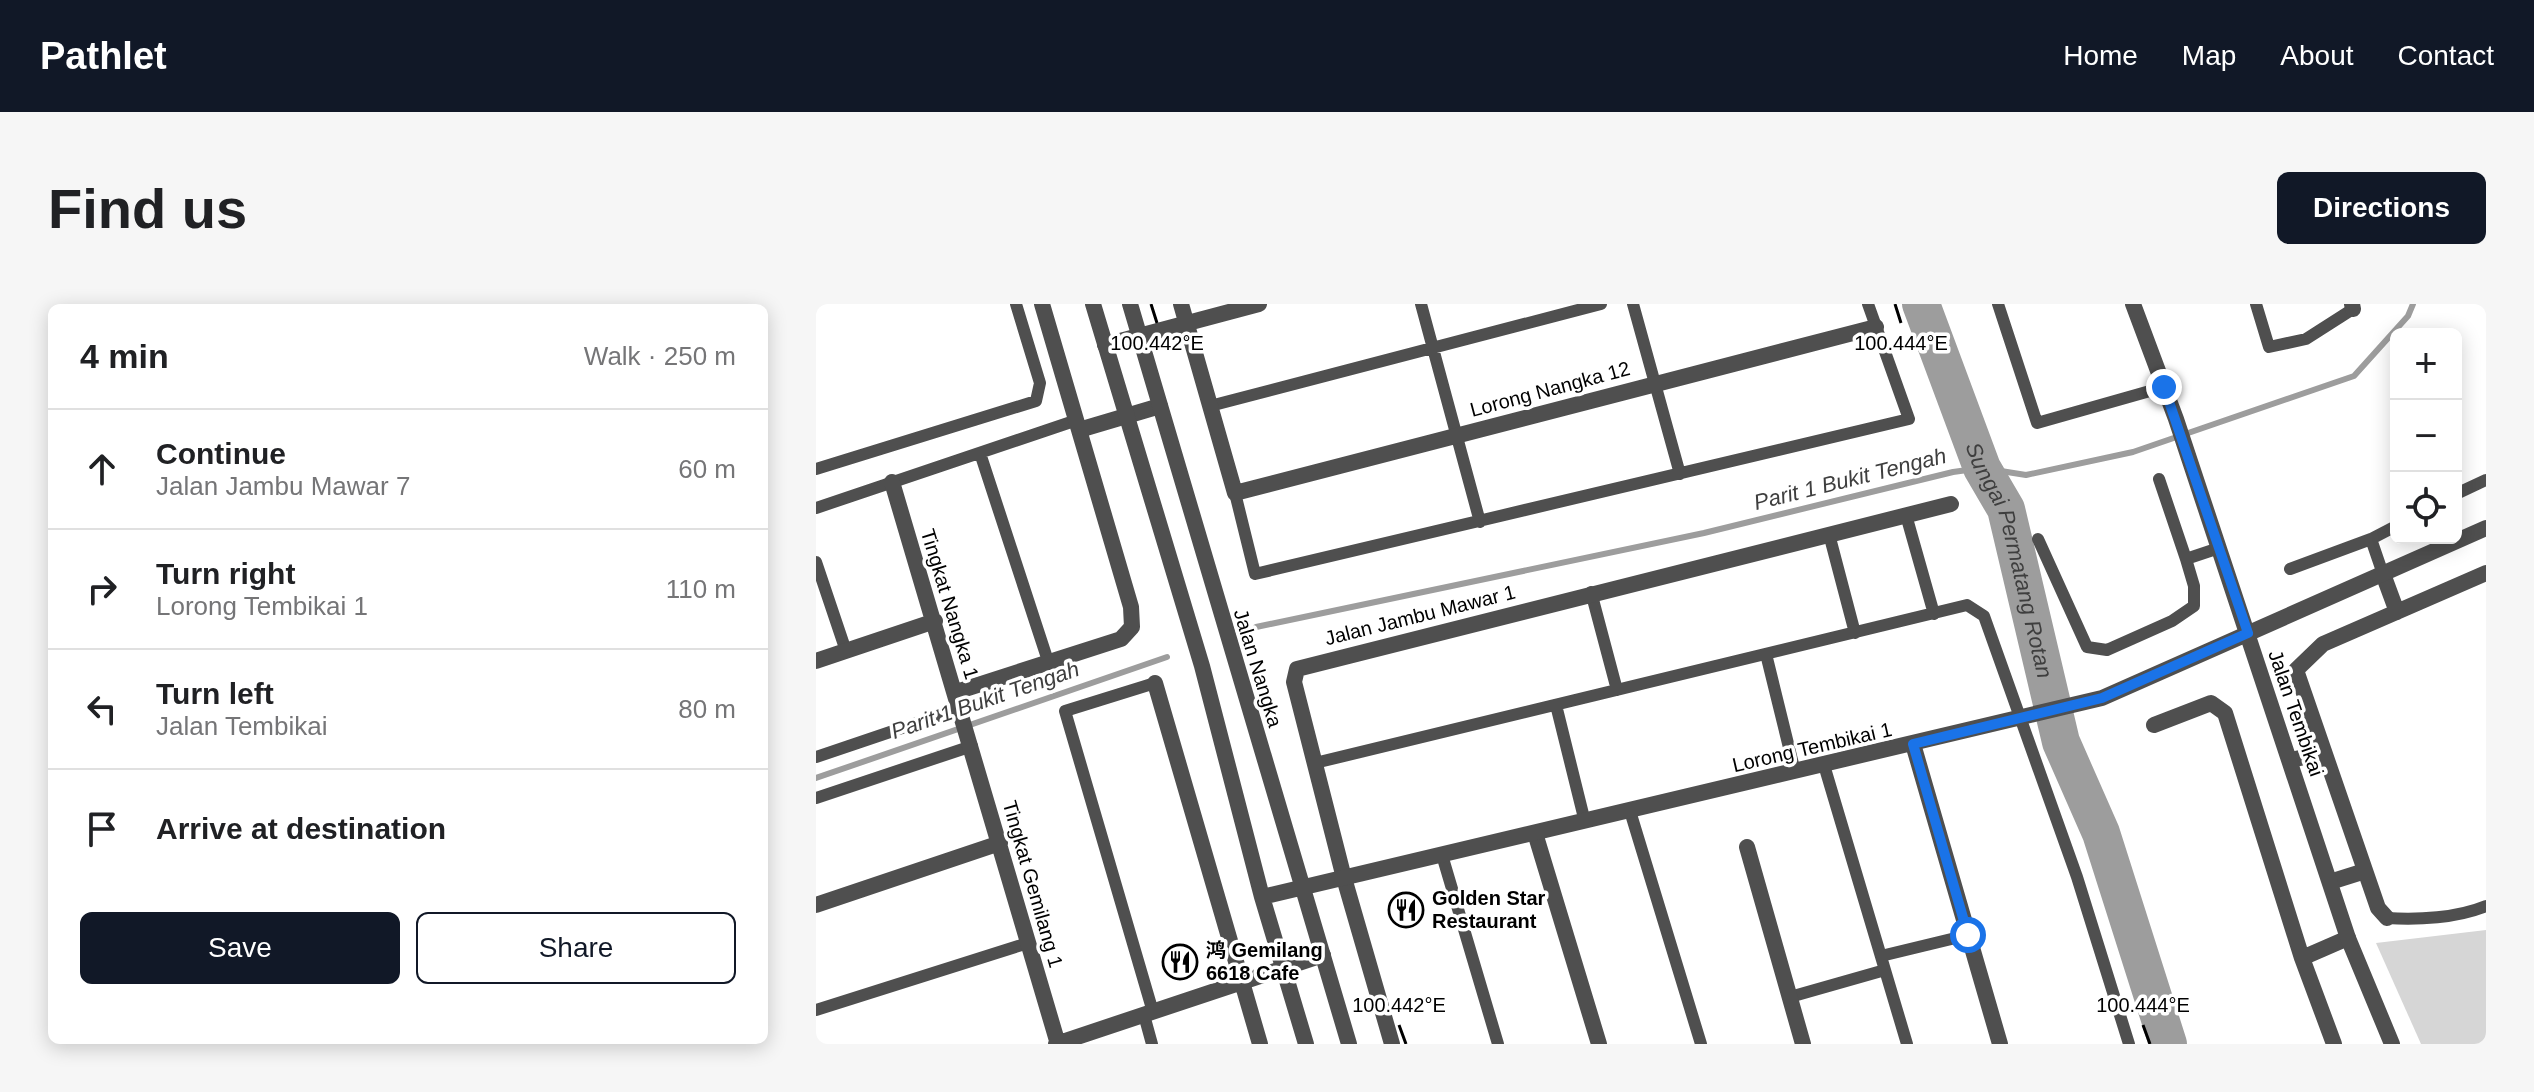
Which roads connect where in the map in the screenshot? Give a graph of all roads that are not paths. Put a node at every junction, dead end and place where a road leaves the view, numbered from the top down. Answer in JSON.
{"nodes":[{"id":1,"x":1016,"y":304,"type":"edge"},
{"id":2,"x":1042,"y":304,"type":"edge"},
{"id":3,"x":1093,"y":304,"type":"edge"},
{"id":4,"x":1130,"y":304,"type":"edge"},
{"id":5,"x":1181,"y":304,"type":"edge"},
{"id":6,"x":1259,"y":304,"type":"edge"},
{"id":7,"x":1421,"y":304,"type":"edge"},
{"id":8,"x":1601,"y":304,"type":"edge"},
{"id":9,"x":1633,"y":304,"type":"edge"},
{"id":10,"x":1868,"y":304,"type":"edge"},
{"id":11,"x":1998,"y":304,"type":"edge"},
{"id":12,"x":2133,"y":304,"type":"edge"},
{"id":13,"x":2256,"y":304,"type":"edge"},
{"id":14,"x":2353,"y":307,"type":"edge"},
{"id":15,"x":1187,"y":323,"type":"junction"},
{"id":16,"x":1876,"y":327,"type":"junction"},
{"id":17,"x":1140,"y":336,"type":"junction"},
{"id":18,"x":1105,"y":345,"type":"junction"},
{"id":19,"x":1433,"y":349,"type":"junction"},
{"id":20,"x":1655,"y":382,"type":"junction"},
{"id":21,"x":2164,"y":387,"type":"junction"},
{"id":22,"x":1160,"y":406,"type":"junction"},
{"id":23,"x":1210,"y":406,"type":"junction"},
{"id":24,"x":1127,"y":416,"type":"junction"},
{"id":25,"x":1078,"y":425,"type":"junction"},
{"id":26,"x":1455,"y":435,"type":"junction"},
{"id":27,"x":980,"y":453,"type":"junction"},
{"id":28,"x":816,"y":469,"type":"edge"},
{"id":29,"x":1680,"y":474,"type":"junction"},
{"id":30,"x":2159,"y":479,"type":"dead end"},
{"id":31,"x":2486,"y":480,"type":"edge"},
{"id":32,"x":892,"y":482,"type":"junction"},
{"id":33,"x":2462,"y":491,"type":"edge"},
{"id":34,"x":1235,"y":493,"type":"junction"},
{"id":35,"x":1951,"y":504,"type":"dead end"},
{"id":36,"x":816,"y":508,"type":"edge"},
{"id":37,"x":1906,"y":515,"type":"junction"},
{"id":38,"x":1480,"y":522,"type":"junction"},
{"id":39,"x":2486,"y":528,"type":"edge"},
{"id":40,"x":2390,"y":529,"type":"edge"},
{"id":41,"x":1829,"y":534,"type":"junction"},
{"id":42,"x":2038,"y":539,"type":"dead end"},
{"id":43,"x":2371,"y":539,"type":"junction"},
{"id":44,"x":2219,"y":548,"type":"junction"},
{"id":45,"x":2186,"y":559,"type":"junction"},
{"id":46,"x":816,"y":562,"type":"edge"},
{"id":47,"x":2290,"y":569,"type":"dead end"},
{"id":48,"x":2486,"y":573,"type":"edge"},
{"id":49,"x":2383,"y":574,"type":"junction"},
{"id":50,"x":1591,"y":592,"type":"junction"},
{"id":51,"x":2397,"y":612,"type":"junction"},
{"id":52,"x":1934,"y":614,"type":"junction"},
{"id":53,"x":935,"y":621,"type":"junction"},
{"id":54,"x":1855,"y":633,"type":"junction"},
{"id":55,"x":2248,"y":633,"type":"junction"},
{"id":56,"x":846,"y":651,"type":"junction"},
{"id":57,"x":1766,"y":654,"type":"junction"},
{"id":58,"x":816,"y":661,"type":"edge"},
{"id":59,"x":1049,"y":664,"type":"junction"},
{"id":60,"x":1155,"y":683,"type":"joint"},
{"id":61,"x":1617,"y":690,"type":"junction"},
{"id":62,"x":960,"y":705,"type":"junction"},
{"id":63,"x":1556,"y":705,"type":"junction"},
{"id":64,"x":2028,"y":717,"type":"junction"},
{"id":65,"x":2154,"y":725,"type":"dead end"},
{"id":66,"x":971,"y":741,"type":"junction"},
{"id":67,"x":1913,"y":744,"type":"junction"},
{"id":68,"x":2322,"y":753,"type":"junction"},
{"id":69,"x":816,"y":757,"type":"edge"},
{"id":70,"x":2291,"y":760,"type":"junction"},
{"id":71,"x":1315,"y":763,"type":"junction"},
{"id":72,"x":1824,"y":765,"type":"junction"},
{"id":73,"x":1795,"y":772,"type":"junction"},
{"id":74,"x":816,"y":798,"type":"edge"},
{"id":75,"x":1630,"y":811,"type":"junction"},
{"id":76,"x":1585,"y":822,"type":"junction"},
{"id":77,"x":1535,"y":833,"type":"junction"},
{"id":78,"x":1000,"y":843,"type":"junction"},
{"id":79,"x":1747,"y":847,"type":"dead end"},
{"id":80,"x":1442,"y":855,"type":"junction"},
{"id":81,"x":2365,"y":871,"type":"junction"},
{"id":82,"x":1344,"y":878,"type":"junction"},
{"id":83,"x":2330,"y":882,"type":"junction"},
{"id":84,"x":1303,"y":888,"type":"junction"},
{"id":85,"x":1262,"y":897,"type":"junction"},
{"id":86,"x":816,"y":905,"type":"edge"},
{"id":87,"x":2486,"y":906,"type":"edge"},
{"id":88,"x":2387,"y":918,"type":"joint"},
{"id":89,"x":1968,"y":935,"type":"junction"},
{"id":90,"x":2348,"y":938,"type":"junction"},
{"id":91,"x":1028,"y":943,"type":"junction"},
{"id":92,"x":1323,"y":955,"type":"junction"},
{"id":93,"x":1881,"y":956,"type":"junction"},
{"id":94,"x":2302,"y":958,"type":"junction"},
{"id":95,"x":1283,"y":966,"type":"junction"},
{"id":96,"x":1885,"y":970,"type":"junction"},
{"id":97,"x":1242,"y":982,"type":"junction"},
{"id":98,"x":1790,"y":997,"type":"junction"},
{"id":99,"x":816,"y":1010,"type":"edge"},
{"id":100,"x":1148,"y":1013,"type":"junction"},
{"id":101,"x":2128,"y":1042,"type":"edge"},
{"id":102,"x":1057,"y":1044,"type":"edge"},
{"id":103,"x":1152,"y":1044,"type":"edge"},
{"id":104,"x":1260,"y":1044,"type":"edge"},
{"id":105,"x":1306,"y":1044,"type":"edge"},
{"id":106,"x":1349,"y":1044,"type":"edge"},
{"id":107,"x":1392,"y":1044,"type":"edge"},
{"id":108,"x":1498,"y":1044,"type":"edge"},
{"id":109,"x":1599,"y":1044,"type":"edge"},
{"id":110,"x":1701,"y":1044,"type":"edge"},
{"id":111,"x":1803,"y":1044,"type":"edge"},
{"id":112,"x":1907,"y":1044,"type":"edge"},
{"id":113,"x":2000,"y":1044,"type":"edge"},
{"id":114,"x":2113,"y":1044,"type":"edge"},
{"id":115,"x":2334,"y":1044,"type":"edge"},
{"id":116,"x":2392,"y":1044,"type":"edge"}],
"edges":[{"from":1,"to":28,"type":"lane"},
{"from":2,"to":25,"type":"street"},
{"from":3,"to":18,"type":"street"},
{"from":4,"to":17,"type":"street","name":"Jalan Nangka"},
{"from":5,"to":15,"type":"street"},
{"from":6,"to":15,"type":"street"},
{"from":7,"to":19,"type":"lane"},
{"from":8,"to":19,"type":"lane"},
{"from":9,"to":20,"type":"lane"},
{"from":10,"to":16,"type":"lane"},
{"from":11,"to":21,"type":"lane"},
{"from":12,"to":21,"type":"street","name":"Jalan Tembikai"},
{"from":13,"to":14,"type":"lane"},
{"from":15,"to":17,"type":"street"},
{"from":15,"to":23,"type":"street"},
{"from":16,"to":20,"type":"street","name":"Lorong Nangka 12"},
{"from":16,"to":29,"type":"lane"},
{"from":17,"to":18,"type":"street"},
{"from":17,"to":22,"type":"street","name":"Jalan Nangka"},
{"from":18,"to":24,"type":"street"},
{"from":19,"to":23,"type":"lane"},
{"from":19,"to":26,"type":"lane"},
{"from":20,"to":26,"type":"street","name":"Lorong Nangka 12"},
{"from":20,"to":29,"type":"lane"},
{"from":21,"to":44,"type":"street","name":"Jalan Tembikai"},
{"from":22,"to":24,"type":"street"},
{"from":22,"to":84,"type":"street","name":"Jalan Nangka"},
{"from":23,"to":34,"type":"street"},
{"from":24,"to":25,"type":"street"},
{"from":24,"to":85,"type":"street"},
{"from":25,"to":27,"type":"lane"},
{"from":25,"to":59,"type":"street"},
{"from":26,"to":34,"type":"street","name":"Lorong Nangka 12"},
{"from":26,"to":38,"type":"lane"},
{"from":27,"to":32,"type":"lane"},
{"from":27,"to":59,"type":"lane"},
{"from":29,"to":38,"type":"lane"},
{"from":30,"to":45,"type":"lane"},
{"from":31,"to":33,"type":"lane"},
{"from":32,"to":36,"type":"lane"},
{"from":32,"to":53,"type":"street","name":"Tingkat Nangka 1"},
{"from":34,"to":38,"type":"lane"},
{"from":35,"to":37,"type":"street","name":"Jalan Jambu Mawar 1"},
{"from":37,"to":41,"type":"street","name":"Jalan Jambu Mawar 1"},
{"from":37,"to":52,"type":"lane"},
{"from":39,"to":49,"type":"street","name":"Lorong Tembikai 1"},
{"from":40,"to":43,"type":"lane"},
{"from":41,"to":50,"type":"street","name":"Jalan Jambu Mawar 1"},
{"from":41,"to":54,"type":"lane"},
{"from":42,"to":45,"type":"lane"},
{"from":43,"to":47,"type":"lane"},
{"from":43,"to":49,"type":"lane"},
{"from":44,"to":45,"type":"lane"},
{"from":44,"to":55,"type":"street","name":"Jalan Tembikai"},
{"from":46,"to":56,"type":"lane"},
{"from":48,"to":51,"type":"street"},
{"from":49,"to":51,"type":"street"},
{"from":49,"to":55,"type":"street","name":"Lorong Tembikai 1"},
{"from":50,"to":61,"type":"lane"},
{"from":50,"to":71,"type":"street","name":"Jalan Jambu Mawar 1"},
{"from":51,"to":68,"type":"street"},
{"from":52,"to":54,"type":"lane"},
{"from":52,"to":64,"type":"lane"},
{"from":53,"to":56,"type":"street"},
{"from":53,"to":62,"type":"street","name":"Tingkat Nangka 1"},
{"from":54,"to":57,"type":"lane"},
{"from":55,"to":64,"type":"street","name":"Lorong Tembikai 1"},
{"from":55,"to":70,"type":"street","name":"Jalan Tembikai"},
{"from":56,"to":58,"type":"street"},
{"from":57,"to":61,"type":"lane"},
{"from":57,"to":73,"type":"lane"},
{"from":59,"to":62,"type":"street"},
{"from":60,"to":97,"type":"street"},
{"from":60,"to":100,"type":"lane"},
{"from":61,"to":63,"type":"lane"},
{"from":62,"to":66,"type":"street","name":"Tingkat Nangka 1"},
{"from":62,"to":69,"type":"lane"},
{"from":63,"to":71,"type":"lane"},
{"from":63,"to":76,"type":"lane"},
{"from":64,"to":67,"type":"street","name":"Lorong Tembikai 1"},
{"from":64,"to":101,"type":"lane"},
{"from":65,"to":94,"type":"street"},
{"from":66,"to":74,"type":"lane"},
{"from":66,"to":78,"type":"street","name":"Tingkat Gemilang 1"},
{"from":67,"to":72,"type":"street","name":"Lorong Tembikai 1"},
{"from":67,"to":89,"type":"street"},
{"from":68,"to":70,"type":"street"},
{"from":68,"to":81,"type":"street"},
{"from":70,"to":83,"type":"street","name":"Jalan Tembikai"},
{"from":71,"to":82,"type":"street","name":"Jalan Jambu Mawar 1"},
{"from":72,"to":73,"type":"street","name":"Lorong Tembikai 1"},
{"from":72,"to":93,"type":"lane"},
{"from":73,"to":75,"type":"street","name":"Lorong Tembikai 1"},
{"from":75,"to":76,"type":"street","name":"Lorong Tembikai 1"},
{"from":75,"to":110,"type":"lane"},
{"from":76,"to":77,"type":"street","name":"Lorong Tembikai 1"},
{"from":77,"to":80,"type":"street","name":"Lorong Tembikai 1"},
{"from":77,"to":109,"type":"street"},
{"from":78,"to":86,"type":"street"},
{"from":78,"to":91,"type":"street","name":"Tingkat Gemilang 1"},
{"from":79,"to":98,"type":"street"},
{"from":80,"to":82,"type":"street","name":"Lorong Tembikai 1"},
{"from":80,"to":108,"type":"lane"},
{"from":81,"to":83,"type":"street"},
{"from":81,"to":88,"type":"street"},
{"from":82,"to":84,"type":"street","name":"Lorong Tembikai 1"},
{"from":82,"to":107,"type":"street","name":"Jalan Jambu Mawar 1"},
{"from":83,"to":90,"type":"street","name":"Jalan Tembikai"},
{"from":84,"to":85,"type":"street","name":"Lorong Tembikai 1"},
{"from":84,"to":92,"type":"street","name":"Jalan Nangka"},
{"from":85,"to":95,"type":"street"},
{"from":87,"to":88,"type":"lane"},
{"from":89,"to":93,"type":"lane"},
{"from":89,"to":113,"type":"street"},
{"from":90,"to":94,"type":"street"},
{"from":90,"to":116,"type":"street","name":"Jalan Tembikai"},
{"from":91,"to":99,"type":"lane"},
{"from":91,"to":102,"type":"street","name":"Tingkat Gemilang 1"},
{"from":92,"to":95,"type":"street"},
{"from":92,"to":106,"type":"street","name":"Jalan Nangka"},
{"from":93,"to":96,"type":"lane"},
{"from":94,"to":115,"type":"street"},
{"from":95,"to":97,"type":"street"},
{"from":95,"to":105,"type":"street"},
{"from":96,"to":98,"type":"lane"},
{"from":96,"to":112,"type":"lane"},
{"from":97,"to":100,"type":"street"},
{"from":97,"to":104,"type":"street"},
{"from":98,"to":111,"type":"street"},
{"from":100,"to":102,"type":"street"},
{"from":100,"to":103,"type":"lane"},
{"from":101,"to":114,"type":"lane"}]}
